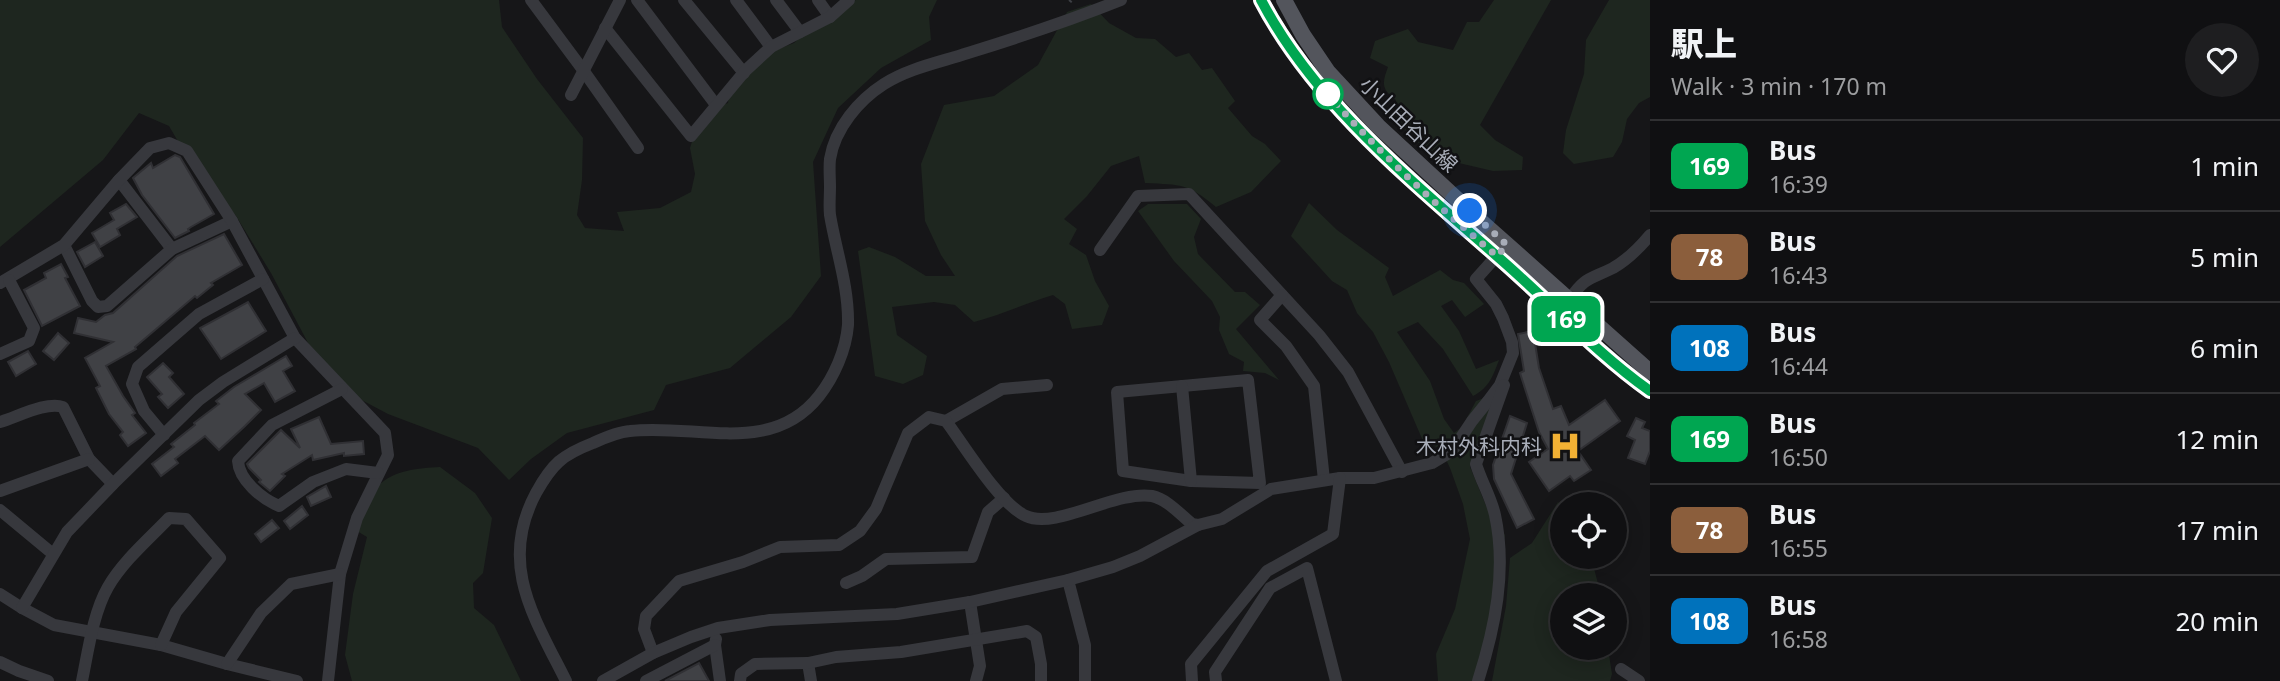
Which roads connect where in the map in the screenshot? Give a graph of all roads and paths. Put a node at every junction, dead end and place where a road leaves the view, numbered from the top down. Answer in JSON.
{"nodes":[{"id":1,"x":531,"y":0,"type":"edge"},
{"id":2,"x":620,"y":0,"type":"edge"},
{"id":3,"x":637,"y":0,"type":"edge"},
{"id":4,"x":684,"y":0,"type":"edge"},
{"id":5,"x":736,"y":0,"type":"edge"},
{"id":6,"x":776,"y":0,"type":"edge"},
{"id":7,"x":817,"y":0,"type":"edge"},
{"id":8,"x":849,"y":0,"type":"edge"},
{"id":9,"x":1121,"y":0,"type":"edge"},
{"id":10,"x":1261,"y":0,"type":"edge"},
{"id":11,"x":1284,"y":0,"type":"edge"},
{"id":12,"x":830,"y":17,"type":"junction"},
{"id":13,"x":605,"y":28,"type":"junction"},
{"id":14,"x":800,"y":32,"type":"junction"},
{"id":15,"x":771,"y":47,"type":"junction"},
{"id":16,"x":583,"y":70,"type":"junction"},
{"id":17,"x":744,"y":73,"type":"junction"},
{"id":18,"x":571,"y":95,"type":"dead end"},
{"id":19,"x":716,"y":105,"type":"junction"},
{"id":20,"x":638,"y":148,"type":"dead end"},
{"id":21,"x":119,"y":180,"type":"junction"},
{"id":22,"x":232,"y":221,"type":"junction"},
{"id":23,"x":1650,"y":235,"type":"edge"},
{"id":24,"x":64,"y":245,"type":"junction"},
{"id":25,"x":172,"y":249,"type":"junction"},
{"id":26,"x":1100,"y":250,"type":"dead end"},
{"id":27,"x":1502,"y":250,"type":"junction"},
{"id":28,"x":263,"y":279,"type":"junction"},
{"id":29,"x":4,"y":282,"type":"edge"},
{"id":30,"x":1282,"y":295,"type":"junction"},
{"id":31,"x":1569,"y":300,"type":"junction"},
{"id":32,"x":295,"y":338,"type":"junction"},
{"id":33,"x":1513,"y":353,"type":"junction"},
{"id":34,"x":0,"y":354,"type":"edge"},
{"id":35,"x":1650,"y":372,"type":"edge"},
{"id":36,"x":1047,"y":385,"type":"dead end"},
{"id":37,"x":1182,"y":386,"type":"junction"},
{"id":38,"x":342,"y":388,"type":"junction"},
{"id":39,"x":1650,"y":391,"type":"edge"},
{"id":40,"x":946,"y":421,"type":"junction"},
{"id":41,"x":0,"y":422,"type":"edge"},
{"id":42,"x":164,"y":435,"type":"junction"},
{"id":43,"x":89,"y":459,"type":"junction"},
{"id":44,"x":1402,"y":472,"type":"junction"},
{"id":45,"x":378,"y":473,"type":"junction"},
{"id":46,"x":1340,"y":478,"type":"junction"},
{"id":47,"x":1324,"y":480,"type":"junction"},
{"id":48,"x":1191,"y":481,"type":"junction"},
{"id":49,"x":113,"y":484,"type":"junction"},
{"id":50,"x":1265,"y":486,"type":"junction"},
{"id":51,"x":0,"y":491,"type":"edge"},
{"id":52,"x":1004,"y":498,"type":"junction"},
{"id":53,"x":0,"y":510,"type":"edge"},
{"id":54,"x":1198,"y":525,"type":"junction"},
{"id":55,"x":53,"y":554,"type":"junction"},
{"id":56,"x":340,"y":574,"type":"junction"},
{"id":57,"x":1068,"y":580,"type":"junction"},
{"id":58,"x":846,"y":583,"type":"dead end"},
{"id":59,"x":0,"y":594,"type":"edge"},
{"id":60,"x":970,"y":602,"type":"junction"},
{"id":61,"x":22,"y":608,"type":"junction"},
{"id":62,"x":718,"y":628,"type":"junction"},
{"id":63,"x":92,"y":632,"type":"junction"},
{"id":64,"x":977,"y":641,"type":"junction"},
{"id":65,"x":161,"y":645,"type":"junction"},
{"id":66,"x":715,"y":645,"type":"junction"},
{"id":67,"x":653,"y":653,"type":"junction"},
{"id":68,"x":0,"y":662,"type":"edge"},
{"id":69,"x":808,"y":663,"type":"junction"},
{"id":70,"x":227,"y":664,"type":"junction"},
{"id":71,"x":1621,"y":669,"type":"dead end"},
{"id":72,"x":48,"y":681,"type":"edge"},
{"id":73,"x":82,"y":681,"type":"edge"},
{"id":74,"x":297,"y":681,"type":"edge"},
{"id":75,"x":328,"y":681,"type":"edge"},
{"id":76,"x":566,"y":681,"type":"edge"},
{"id":77,"x":603,"y":681,"type":"edge"},
{"id":78,"x":646,"y":681,"type":"edge"},
{"id":79,"x":720,"y":681,"type":"edge"},
{"id":80,"x":740,"y":681,"type":"edge"},
{"id":81,"x":811,"y":681,"type":"edge"},
{"id":82,"x":976,"y":681,"type":"edge"},
{"id":83,"x":1041,"y":681,"type":"edge"},
{"id":84,"x":1085,"y":681,"type":"edge"},
{"id":85,"x":1192,"y":681,"type":"edge"},
{"id":86,"x":1216,"y":681,"type":"edge"},
{"id":87,"x":1336,"y":681,"type":"edge"},
{"id":88,"x":1478,"y":681,"type":"edge"},
{"id":89,"x":1639,"y":681,"type":"edge"}],
"edges":[{"from":1,"to":16,"type":"street"},
{"from":2,"to":13,"type":"street"},
{"from":3,"to":19,"type":"street"},
{"from":4,"to":17,"type":"street"},
{"from":5,"to":15,"type":"street"},
{"from":6,"to":14,"type":"street"},
{"from":7,"to":12,"type":"street"},
{"from":8,"to":12,"type":"street"},
{"from":9,"to":76,"type":"street"},
{"from":10,"to":27,"type":"main road","name":"小山田谷山線"},
{"from":11,"to":27,"type":"main road","name":"小山田谷山線"},
{"from":12,"to":14,"type":"street"},
{"from":13,"to":16,"type":"street"},
{"from":13,"to":19,"type":"street"},
{"from":14,"to":15,"type":"street"},
{"from":15,"to":17,"type":"street"},
{"from":16,"to":18,"type":"street"},
{"from":16,"to":20,"type":"street"},
{"from":17,"to":19,"type":"street"},
{"from":21,"to":22,"type":"street"},
{"from":21,"to":24,"type":"street"},
{"from":21,"to":25,"type":"street"},
{"from":22,"to":25,"type":"street"},
{"from":22,"to":28,"type":"street"},
{"from":23,"to":31,"type":"street"},
{"from":24,"to":25,"type":"street"},
{"from":24,"to":29,"type":"street"},
{"from":26,"to":30,"type":"street"},
{"from":27,"to":31,"type":"main road","name":"小山田谷山線"},
{"from":27,"to":33,"type":"street"},
{"from":27,"to":39,"type":"main road","name":"小山田谷山線"},
{"from":28,"to":32,"type":"street"},
{"from":28,"to":42,"type":"street"},
{"from":29,"to":34,"type":"street"},
{"from":30,"to":44,"type":"street"},
{"from":30,"to":47,"type":"street"},
{"from":31,"to":35,"type":"main road","name":"小山田谷山線"},
{"from":32,"to":38,"type":"street"},
{"from":32,"to":42,"type":"street"},
{"from":33,"to":44,"type":"street"},
{"from":33,"to":88,"type":"street"},
{"from":36,"to":40,"type":"street"},
{"from":37,"to":48,"type":"street"},
{"from":37,"to":48,"type":"street"},
{"from":37,"to":50,"type":"street"},
{"from":38,"to":45,"type":"street"},
{"from":38,"to":45,"type":"street"},
{"from":40,"to":52,"type":"street"},
{"from":40,"to":67,"type":"street"},
{"from":41,"to":43,"type":"street"},
{"from":42,"to":49,"type":"street"},
{"from":43,"to":49,"type":"street"},
{"from":43,"to":51,"type":"street"},
{"from":44,"to":46,"type":"street"},
{"from":45,"to":56,"type":"street"},
{"from":46,"to":47,"type":"street"},
{"from":46,"to":85,"type":"street"},
{"from":47,"to":50,"type":"street"},
{"from":48,"to":50,"type":"street"},
{"from":49,"to":55,"type":"street"},
{"from":50,"to":54,"type":"street"},
{"from":52,"to":54,"type":"street"},
{"from":52,"to":58,"type":"street"},
{"from":53,"to":55,"type":"street"},
{"from":54,"to":57,"type":"street"},
{"from":55,"to":61,"type":"street"},
{"from":56,"to":70,"type":"street"},
{"from":56,"to":75,"type":"street"},
{"from":57,"to":60,"type":"street"},
{"from":57,"to":84,"type":"street"},
{"from":59,"to":61,"type":"street"},
{"from":60,"to":62,"type":"street"},
{"from":60,"to":64,"type":"street"},
{"from":61,"to":63,"type":"street"},
{"from":62,"to":66,"type":"street"},
{"from":62,"to":67,"type":"street"},
{"from":63,"to":65,"type":"street"},
{"from":63,"to":65,"type":"street"},
{"from":63,"to":73,"type":"street"},
{"from":64,"to":69,"type":"street"},
{"from":64,"to":82,"type":"street"},
{"from":64,"to":83,"type":"street"},
{"from":65,"to":70,"type":"street"},
{"from":66,"to":78,"type":"street"},
{"from":66,"to":79,"type":"street"},
{"from":67,"to":77,"type":"street"},
{"from":68,"to":72,"type":"street"},
{"from":69,"to":80,"type":"street"},
{"from":69,"to":81,"type":"street"},
{"from":70,"to":74,"type":"street"},
{"from":71,"to":89,"type":"street"},
{"from":86,"to":87,"type":"street"}]}
